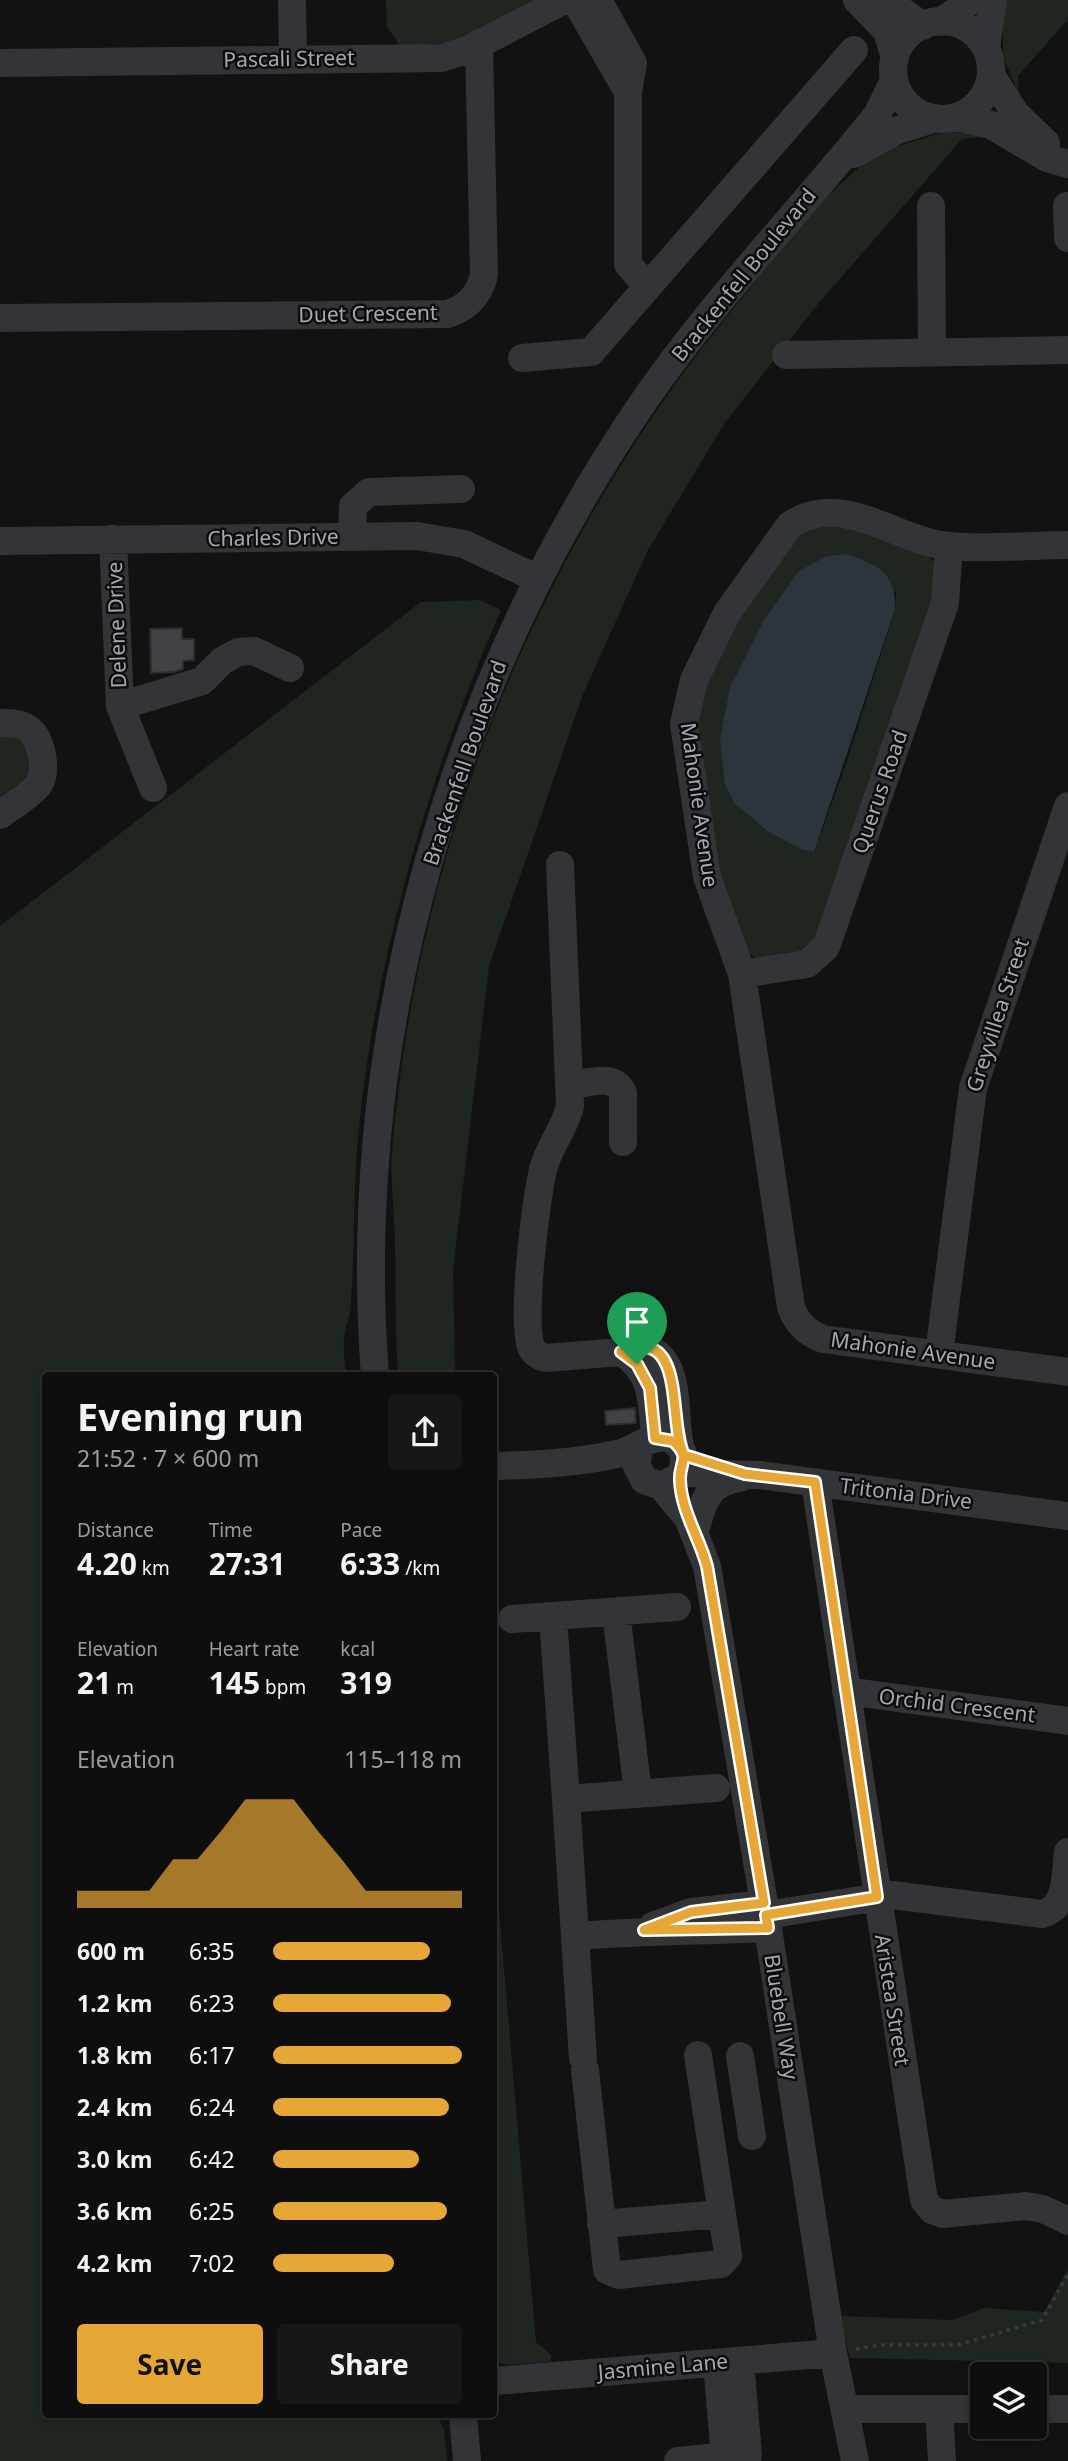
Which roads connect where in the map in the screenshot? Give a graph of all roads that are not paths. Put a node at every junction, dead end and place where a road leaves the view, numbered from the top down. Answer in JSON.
{"nodes":[{"id":1,"x":292,"y":0,"type":"edge"},
{"id":2,"x":564,"y":0,"type":"edge"},
{"id":3,"x":575,"y":0,"type":"edge"},
{"id":4,"x":597,"y":0,"type":"edge"},
{"id":5,"x":857,"y":0,"type":"edge"},
{"id":6,"x":886,"y":0,"type":"edge"},
{"id":7,"x":972,"y":0,"type":"edge"},
{"id":8,"x":993,"y":0,"type":"edge"},
{"id":9,"x":932,"y":24,"type":"junction"},
{"id":10,"x":479,"y":43,"type":"junction"},
{"id":11,"x":854,"y":50,"type":"dead end"},
{"id":12,"x":293,"y":59,"type":"junction"},
{"id":13,"x":988,"y":62,"type":"junction"},
{"id":14,"x":0,"y":63,"type":"edge"},
{"id":15,"x":895,"y":69,"type":"junction"},
{"id":16,"x":628,"y":92,"type":"junction"},
{"id":17,"x":946,"y":118,"type":"junction"},
{"id":18,"x":1068,"y":156,"type":"edge"},
{"id":19,"x":1068,"y":164,"type":"edge"},
{"id":20,"x":834,"y":166,"type":"junction"},
{"id":21,"x":931,"y":206,"type":"dead end"},
{"id":22,"x":1067,"y":206,"type":"edge"},
{"id":23,"x":1068,"y":238,"type":"edge"},
{"id":24,"x":652,"y":281,"type":"junction"},
{"id":25,"x":0,"y":318,"type":"edge"},
{"id":26,"x":1068,"y":350,"type":"edge"},
{"id":27,"x":932,"y":353,"type":"junction"},
{"id":28,"x":786,"y":355,"type":"dead end"},
{"id":29,"x":522,"y":358,"type":"dead end"},
{"id":30,"x":461,"y":489,"type":"dead end"},
{"id":31,"x":352,"y":537,"type":"junction"},
{"id":32,"x":113,"y":540,"type":"junction"},
{"id":33,"x":0,"y":541,"type":"edge"},
{"id":34,"x":1068,"y":545,"type":"edge"},
{"id":35,"x":949,"y":547,"type":"junction"},
{"id":36,"x":538,"y":579,"type":"junction"},
{"id":37,"x":290,"y":668,"type":"dead end"},
{"id":38,"x":120,"y":706,"type":"junction"},
{"id":39,"x":0,"y":723,"type":"edge"},
{"id":40,"x":153,"y":788,"type":"dead end"},
{"id":41,"x":1068,"y":806,"type":"edge"},
{"id":42,"x":0,"y":815,"type":"edge"},
{"id":43,"x":560,"y":865,"type":"dead end"},
{"id":44,"x":742,"y":974,"type":"junction"},
{"id":45,"x":571,"y":1085,"type":"junction"},
{"id":46,"x":623,"y":1142,"type":"dead end"},
{"id":47,"x":939,"y":1354,"type":"junction"},
{"id":48,"x":375,"y":1372,"type":"edge"},
{"id":49,"x":1068,"y":1372,"type":"edge"},
{"id":50,"x":666,"y":1463,"type":"junction"},
{"id":51,"x":497,"y":1466,"type":"edge"},
{"id":52,"x":752,"y":1474,"type":"junction"},
{"id":53,"x":815,"y":1482,"type":"junction"},
{"id":54,"x":1068,"y":1516,"type":"edge"},
{"id":55,"x":692,"y":1525,"type":"junction"},
{"id":56,"x":677,"y":1607,"type":"dead end"},
{"id":57,"x":615,"y":1612,"type":"junction"},
{"id":58,"x":552,"y":1617,"type":"junction"},
{"id":59,"x":512,"y":1619,"type":"dead end"},
{"id":60,"x":846,"y":1691,"type":"junction"},
{"id":61,"x":1068,"y":1721,"type":"edge"},
{"id":62,"x":716,"y":1788,"type":"dead end"},
{"id":63,"x":638,"y":1793,"type":"junction"},
{"id":64,"x":566,"y":1799,"type":"junction"},
{"id":65,"x":1068,"y":1853,"type":"edge"},
{"id":66,"x":877,"y":1897,"type":"junction"},
{"id":67,"x":766,"y":1915,"type":"junction"},
{"id":68,"x":576,"y":1936,"type":"junction"},
{"id":69,"x":698,"y":2055,"type":"dead end"},
{"id":70,"x":740,"y":2056,"type":"dead end"},
{"id":71,"x":709,"y":2126,"type":"junction"},
{"id":72,"x":722,"y":2214,"type":"junction"},
{"id":73,"x":1068,"y":2221,"type":"edge"},
{"id":74,"x":601,"y":2224,"type":"junction"},
{"id":75,"x":833,"y":2353,"type":"junction"},
{"id":76,"x":728,"y":2362,"type":"junction"},
{"id":77,"x":497,"y":2381,"type":"edge"},
{"id":78,"x":846,"y":2409,"type":"junction"},
{"id":79,"x":939,"y":2409,"type":"junction"},
{"id":80,"x":970,"y":2409,"type":"edge"},
{"id":81,"x":1047,"y":2409,"type":"edge"},
{"id":82,"x":1068,"y":2409,"type":"edge"},
{"id":83,"x":463,"y":2418,"type":"edge"},
{"id":84,"x":746,"y":2457,"type":"edge"},
{"id":85,"x":467,"y":2461,"type":"edge"},
{"id":86,"x":678,"y":2461,"type":"edge"},
{"id":87,"x":855,"y":2461,"type":"edge"},
{"id":88,"x":942,"y":2461,"type":"edge"}],
"edges":[{"from":1,"to":12,"type":"street"},
{"from":2,"to":10,"type":"street","name":"Pascali Street"},
{"from":3,"to":16,"type":"street"},
{"from":4,"to":16,"type":"street"},
{"from":5,"to":15,"type":"street"},
{"from":6,"to":9,"type":"street"},
{"from":7,"to":9,"type":"street"},
{"from":8,"to":13,"type":"street"},
{"from":9,"to":13,"type":"street"},
{"from":9,"to":15,"type":"street"},
{"from":10,"to":12,"type":"street","name":"Pascali Street"},
{"from":10,"to":25,"type":"street","name":"Duet Crescent"},
{"from":11,"to":24,"type":"street"},
{"from":12,"to":14,"type":"street","name":"Pascali Street"},
{"from":13,"to":17,"type":"street"},
{"from":13,"to":18,"type":"street"},
{"from":15,"to":17,"type":"street"},
{"from":15,"to":20,"type":"street","name":"Brackenfell Boulevard"},
{"from":16,"to":24,"type":"street"},
{"from":17,"to":19,"type":"street"},
{"from":17,"to":20,"type":"street","name":"Brackenfell Boulevard"},
{"from":20,"to":36,"type":"street","name":"Brackenfell Boulevard"},
{"from":21,"to":27,"type":"street"},
{"from":22,"to":23,"type":"street"},
{"from":24,"to":29,"type":"street"},
{"from":26,"to":27,"type":"street"},
{"from":27,"to":28,"type":"street"},
{"from":30,"to":31,"type":"street"},
{"from":31,"to":32,"type":"street","name":"Charles Drive"},
{"from":31,"to":36,"type":"street","name":"Charles Drive"},
{"from":32,"to":33,"type":"street","name":"Charles Drive"},
{"from":32,"to":38,"type":"street","name":"Delene Drive"},
{"from":34,"to":35,"type":"street","name":"Mahonie Avenue"},
{"from":35,"to":44,"type":"street","name":"Querus Road"},
{"from":35,"to":44,"type":"street","name":"Mahonie Avenue"},
{"from":36,"to":48,"type":"street","name":"Brackenfell Boulevard"},
{"from":37,"to":38,"type":"street"},
{"from":38,"to":40,"type":"street","name":"Delene Drive"},
{"from":39,"to":42,"type":"street"},
{"from":41,"to":47,"type":"street","name":"Greyvillea Street"},
{"from":43,"to":45,"type":"street"},
{"from":44,"to":47,"type":"street","name":"Mahonie Avenue"},
{"from":45,"to":46,"type":"street"},
{"from":45,"to":50,"type":"street"},
{"from":47,"to":49,"type":"street","name":"Mahonie Avenue"},
{"from":50,"to":51,"type":"street","name":"Tritonia Drive"},
{"from":50,"to":52,"type":"street","name":"Tritonia Drive"},
{"from":50,"to":55,"type":"street"},
{"from":52,"to":53,"type":"street","name":"Tritonia Drive"},
{"from":52,"to":55,"type":"street"},
{"from":53,"to":54,"type":"street","name":"Tritonia Drive"},
{"from":53,"to":60,"type":"street","name":"Aristea Street"},
{"from":55,"to":67,"type":"street","name":"Bluebell Way"},
{"from":56,"to":57,"type":"street"},
{"from":57,"to":58,"type":"street"},
{"from":57,"to":63,"type":"street"},
{"from":58,"to":59,"type":"street"},
{"from":58,"to":64,"type":"street"},
{"from":60,"to":61,"type":"street","name":"Orchid Crescent"},
{"from":60,"to":66,"type":"street","name":"Aristea Street"},
{"from":62,"to":63,"type":"street"},
{"from":63,"to":64,"type":"street"},
{"from":64,"to":68,"type":"street"},
{"from":65,"to":66,"type":"street"},
{"from":66,"to":67,"type":"street"},
{"from":66,"to":73,"type":"street","name":"Aristea Street"},
{"from":67,"to":68,"type":"street"},
{"from":67,"to":75,"type":"street","name":"Bluebell Way"},
{"from":68,"to":74,"type":"street"},
{"from":69,"to":71,"type":"street"},
{"from":70,"to":71,"type":"street"},
{"from":71,"to":72,"type":"street"},
{"from":72,"to":74,"type":"street"},
{"from":72,"to":74,"type":"street"},
{"from":75,"to":76,"type":"street","name":"Jasmine Lane"},
{"from":75,"to":78,"type":"street","name":"Bluebell Way"},
{"from":76,"to":77,"type":"street","name":"Jasmine Lane"},
{"from":76,"to":84,"type":"street"},
{"from":78,"to":79,"type":"street"},
{"from":78,"to":87,"type":"street","name":"Bluebell Way"},
{"from":79,"to":80,"type":"street"},
{"from":79,"to":88,"type":"street"},
{"from":81,"to":82,"type":"street"},
{"from":83,"to":85,"type":"street"},
{"from":84,"to":86,"type":"street"}]}
